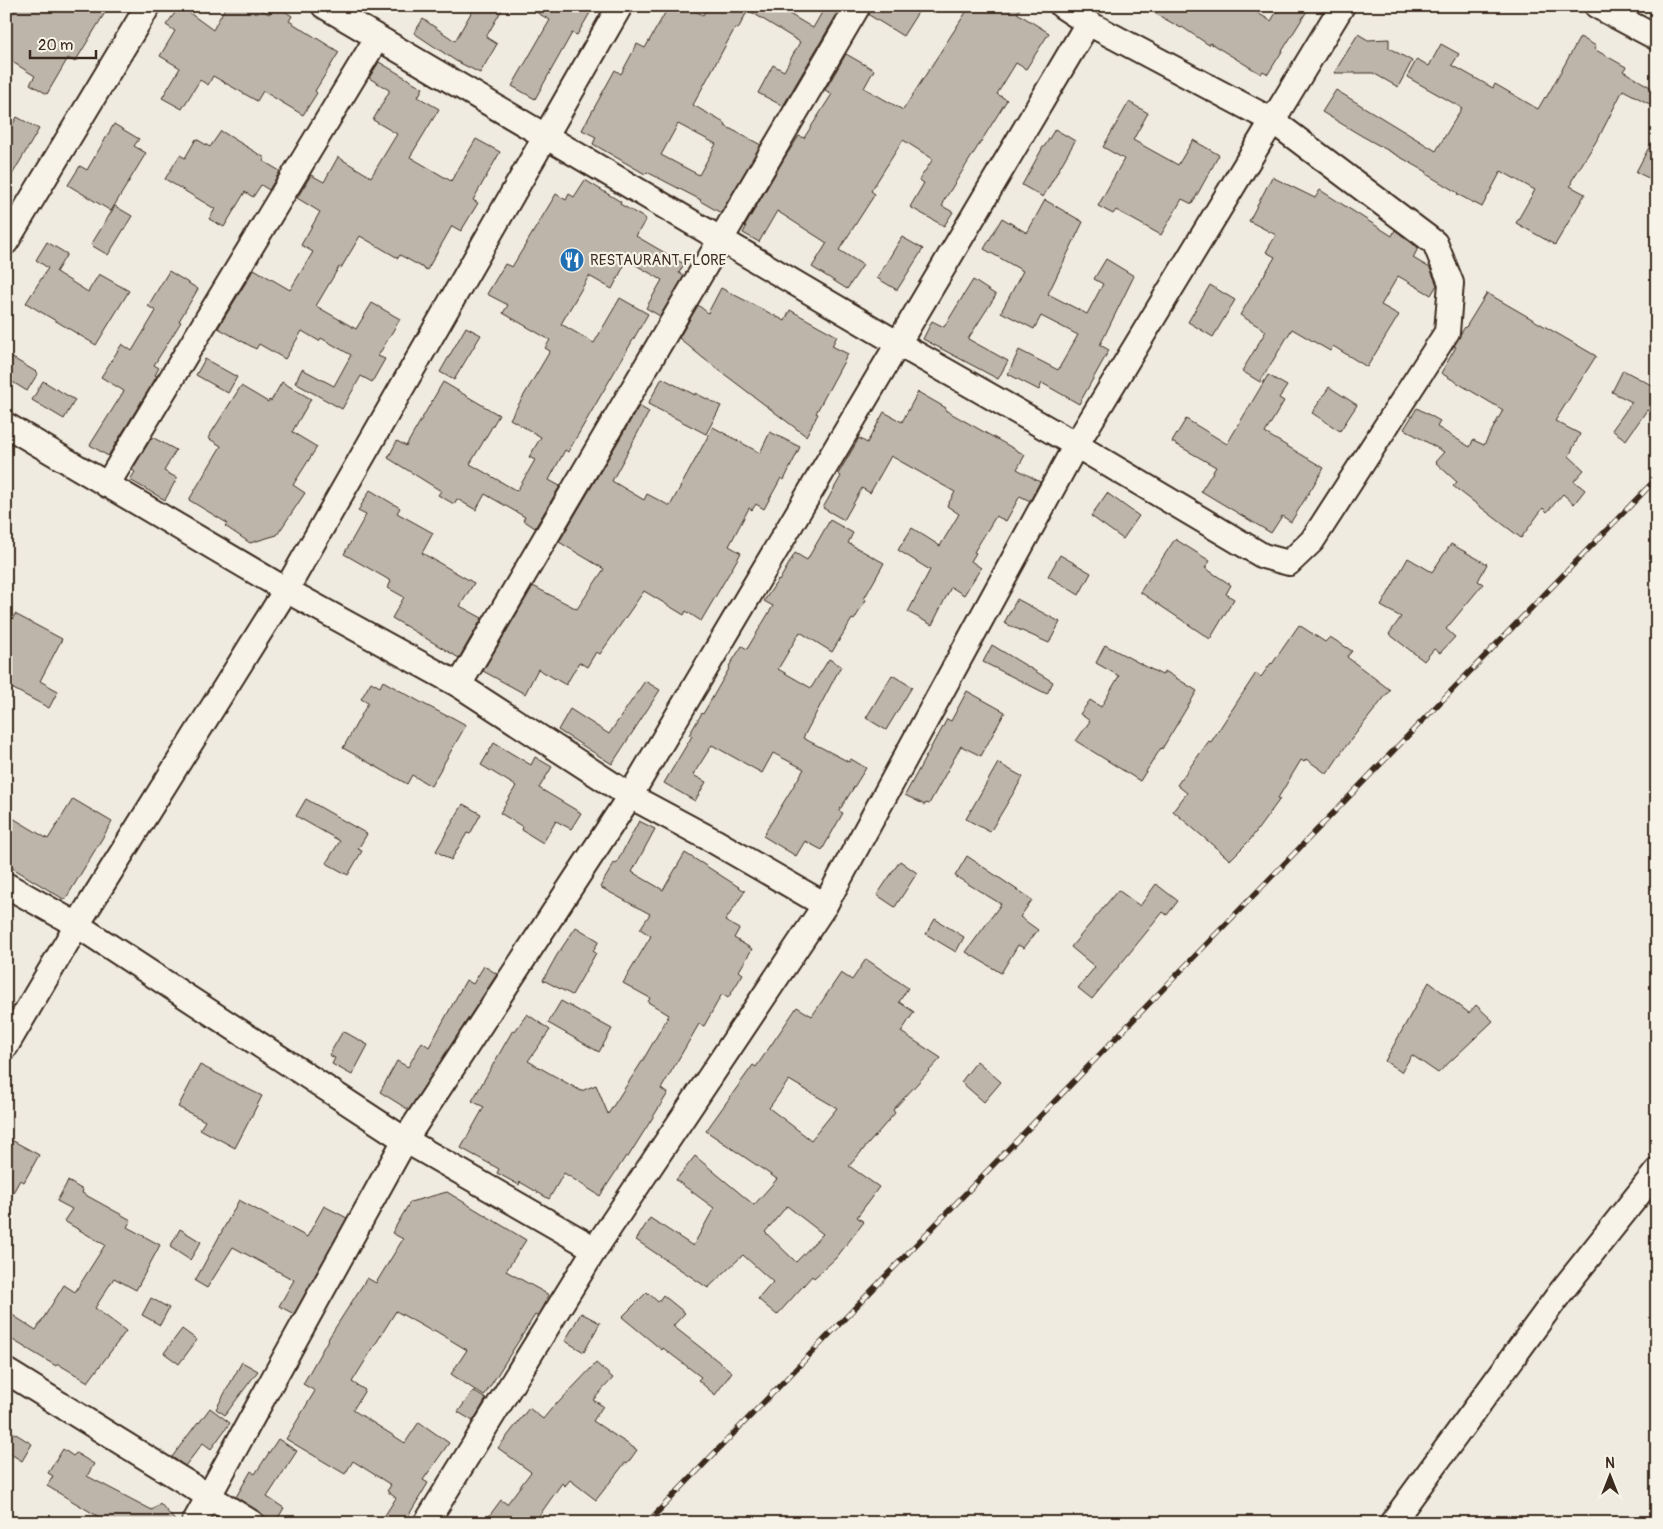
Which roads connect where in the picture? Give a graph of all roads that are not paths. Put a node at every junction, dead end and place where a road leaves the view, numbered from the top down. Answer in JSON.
{"nodes":[{"id":1,"x":148,"y":6,"type":"edge"},
{"id":2,"x":324,"y":6,"type":"edge"},
{"id":3,"x":620,"y":6,"type":"edge"},
{"id":4,"x":858,"y":6,"type":"edge"},
{"id":5,"x":1062,"y":6,"type":"edge"},
{"id":6,"x":1342,"y":6,"type":"edge"},
{"id":7,"x":1597,"y":6,"type":"edge"},
{"id":8,"x":1088,"y":23,"type":"junction"},
{"id":9,"x":377,"y":38,"type":"junction"},
{"id":10,"x":1657,"y":38,"type":"edge"},
{"id":11,"x":1273,"y":121,"type":"junction"},
{"id":12,"x":546,"y":138,"type":"junction"},
{"id":13,"x":720,"y":240,"type":"junction"},
{"id":14,"x":6,"y":242,"type":"edge"},
{"id":15,"x":897,"y":343,"type":"junction"},
{"id":16,"x":6,"y":425,"type":"edge"},
{"id":17,"x":1076,"y":445,"type":"junction"},
{"id":18,"x":107,"y":485,"type":"junction"},
{"id":19,"x":286,"y":590,"type":"junction"},
{"id":20,"x":459,"y":685,"type":"junction"},
{"id":21,"x":630,"y":796,"type":"junction"},
{"id":22,"x":6,"y":885,"type":"edge"},
{"id":23,"x":825,"y":905,"type":"junction"},
{"id":24,"x":77,"y":925,"type":"junction"},
{"id":25,"x":6,"y":1046,"type":"edge"},
{"id":26,"x":405,"y":1140,"type":"junction"},
{"id":27,"x":1657,"y":1171,"type":"edge"},
{"id":28,"x":595,"y":1249,"type":"junction"},
{"id":29,"x":6,"y":1372,"type":"edge"},
{"id":30,"x":209,"y":1497,"type":"junction"},
{"id":31,"x":194,"y":1523,"type":"edge"},
{"id":32,"x":252,"y":1523,"type":"edge"},
{"id":33,"x":426,"y":1523,"type":"edge"},
{"id":34,"x":1392,"y":1523,"type":"edge"}],
"edges":[{"from":1,"to":14,"type":"street"},
{"from":2,"to":9,"type":"street"},
{"from":3,"to":12,"type":"street"},
{"from":4,"to":13,"type":"street"},
{"from":5,"to":8,"type":"street"},
{"from":6,"to":11,"type":"street"},
{"from":7,"to":10,"type":"street"},
{"from":8,"to":11,"type":"street"},
{"from":8,"to":15,"type":"street"},
{"from":9,"to":12,"type":"street"},
{"from":9,"to":18,"type":"street"},
{"from":11,"to":17,"type":"street"},
{"from":11,"to":17,"type":"street"},
{"from":12,"to":13,"type":"street"},
{"from":12,"to":19,"type":"street"},
{"from":13,"to":15,"type":"street"},
{"from":13,"to":20,"type":"street"},
{"from":15,"to":17,"type":"street"},
{"from":15,"to":21,"type":"street"},
{"from":16,"to":18,"type":"street"},
{"from":17,"to":23,"type":"street"},
{"from":18,"to":19,"type":"street"},
{"from":19,"to":20,"type":"street"},
{"from":19,"to":24,"type":"street"},
{"from":20,"to":21,"type":"street"},
{"from":21,"to":23,"type":"street"},
{"from":21,"to":26,"type":"street"},
{"from":22,"to":24,"type":"street"},
{"from":23,"to":28,"type":"street"},
{"from":24,"to":25,"type":"street"},
{"from":24,"to":26,"type":"street"},
{"from":26,"to":28,"type":"street"},
{"from":26,"to":30,"type":"street"},
{"from":27,"to":34,"type":"street"},
{"from":28,"to":33,"type":"street"},
{"from":29,"to":30,"type":"street"},
{"from":30,"to":31,"type":"street"},
{"from":30,"to":32,"type":"street"}]}
